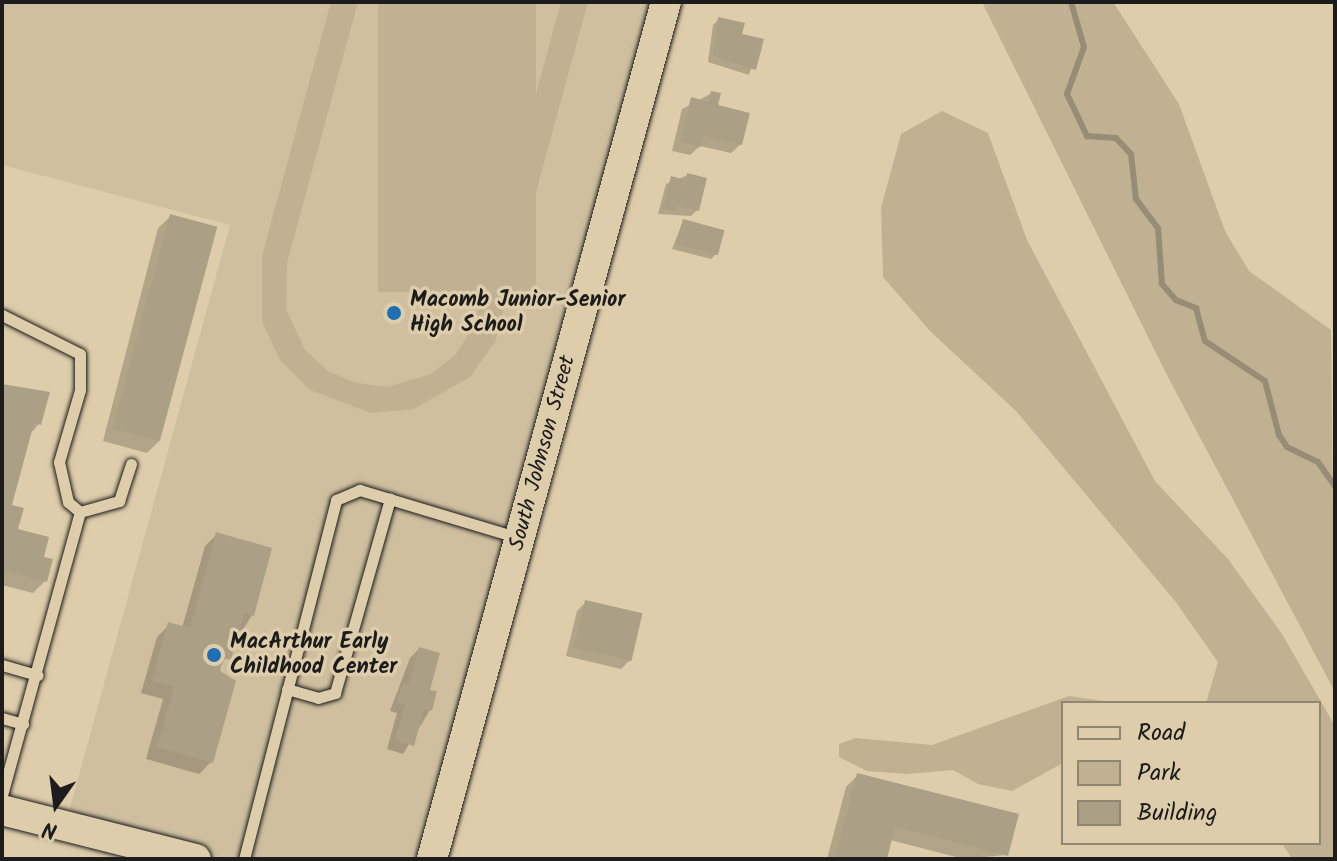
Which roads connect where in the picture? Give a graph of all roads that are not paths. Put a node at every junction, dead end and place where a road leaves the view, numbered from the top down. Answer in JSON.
{"nodes":[{"id":1,"x":666,"y":2,"type":"edge"},
{"id":2,"x":2,"y":315,"type":"edge"},
{"id":3,"x":131,"y":464,"type":"dead end"},
{"id":4,"x":390,"y":499,"type":"junction"},
{"id":5,"x":80,"y":512,"type":"junction"},
{"id":6,"x":520,"y":538,"type":"junction"},
{"id":7,"x":2,"y":665,"type":"edge"},
{"id":8,"x":38,"y":675,"type":"junction"},
{"id":9,"x":287,"y":689,"type":"junction"},
{"id":10,"x":2,"y":718,"type":"edge"},
{"id":11,"x":23,"y":724,"type":"junction"},
{"id":12,"x":2,"y":795,"type":"edge"},
{"id":13,"x":2,"y":810,"type":"edge"},
{"id":14,"x":196,"y":859,"type":"edge"},
{"id":15,"x":244,"y":859,"type":"edge"},
{"id":16,"x":433,"y":859,"type":"edge"}],
"edges":[{"from":1,"to":6,"type":"street","name":"South Johnson Street"},
{"from":2,"to":5,"type":"lane"},
{"from":3,"to":5,"type":"lane"},
{"from":4,"to":6,"type":"lane"},
{"from":4,"to":9,"type":"lane"},
{"from":4,"to":9,"type":"lane"},
{"from":5,"to":8,"type":"lane"},
{"from":6,"to":16,"type":"street","name":"South Johnson Street"},
{"from":7,"to":8,"type":"lane"},
{"from":8,"to":11,"type":"lane"},
{"from":9,"to":15,"type":"lane"},
{"from":10,"to":11,"type":"lane"},
{"from":11,"to":12,"type":"lane"},
{"from":13,"to":14,"type":"street"}]}
